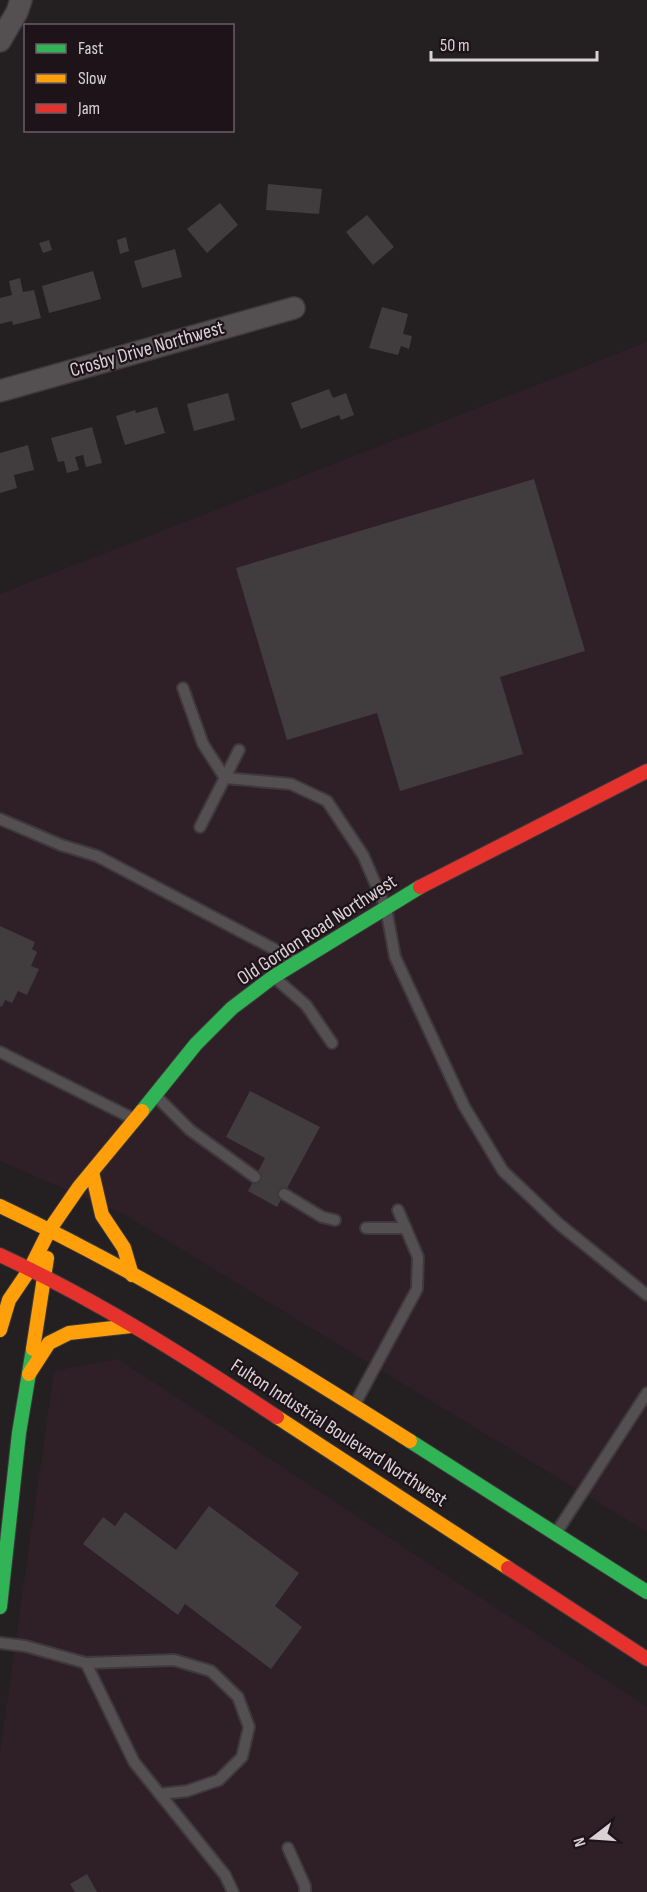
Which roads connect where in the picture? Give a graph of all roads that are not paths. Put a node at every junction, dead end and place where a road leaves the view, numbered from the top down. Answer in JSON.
{"nodes":[{"id":1,"x":21,"y":0,"type":"edge"},
{"id":2,"x":0,"y":41,"type":"edge"},
{"id":3,"x":294,"y":308,"type":"dead end"},
{"id":4,"x":0,"y":391,"type":"edge"},
{"id":5,"x":183,"y":688,"type":"dead end"},
{"id":6,"x":239,"y":750,"type":"dead end"},
{"id":7,"x":647,"y":771,"type":"edge"},
{"id":8,"x":225,"y":778,"type":"junction"},
{"id":9,"x":0,"y":819,"type":"edge"},
{"id":10,"x":200,"y":827,"type":"dead end"},
{"id":11,"x":386,"y":908,"type":"junction"},
{"id":12,"x":298,"y":962,"type":"junction"},
{"id":13,"x":273,"y":977,"type":"junction"},
{"id":14,"x":332,"y":1043,"type":"dead end"},
{"id":15,"x":0,"y":1052,"type":"edge"},
{"id":16,"x":155,"y":1095,"type":"junction"},
{"id":17,"x":135,"y":1119,"type":"junction"},
{"id":18,"x":92,"y":1172,"type":"junction"},
{"id":19,"x":255,"y":1177,"type":"dead end"},
{"id":20,"x":284,"y":1194,"type":"dead end"},
{"id":21,"x":0,"y":1206,"type":"edge"},
{"id":22,"x":398,"y":1210,"type":"dead end"},
{"id":23,"x":335,"y":1220,"type":"dead end"},
{"id":24,"x":366,"y":1228,"type":"dead end"},
{"id":25,"x":406,"y":1228,"type":"junction"},
{"id":26,"x":50,"y":1229,"type":"junction"},
{"id":27,"x":0,"y":1256,"type":"edge"},
{"id":28,"x":30,"y":1269,"type":"junction"},
{"id":29,"x":132,"y":1275,"type":"junction"},
{"id":30,"x":45,"y":1278,"type":"junction"},
{"id":31,"x":647,"y":1295,"type":"edge"},
{"id":32,"x":131,"y":1326,"type":"junction"},
{"id":33,"x":0,"y":1330,"type":"edge"},
{"id":34,"x":29,"y":1374,"type":"junction"},
{"id":35,"x":647,"y":1393,"type":"edge"},
{"id":36,"x":354,"y":1405,"type":"junction"},
{"id":37,"x":556,"y":1533,"type":"junction"},
{"id":38,"x":647,"y":1592,"type":"edge"},
{"id":39,"x":0,"y":1607,"type":"edge"},
{"id":40,"x":0,"y":1643,"type":"edge"},
{"id":41,"x":647,"y":1659,"type":"edge"},
{"id":42,"x":86,"y":1663,"type":"junction"},
{"id":43,"x":160,"y":1794,"type":"junction"},
{"id":44,"x":288,"y":1848,"type":"dead end"},
{"id":45,"x":233,"y":1892,"type":"edge"},
{"id":46,"x":305,"y":1892,"type":"edge"}],
"edges":[{"from":1,"to":2,"type":"street"},
{"from":3,"to":4,"type":"street","name":"Crosby Drive Northwest"},
{"from":5,"to":8,"type":"lane"},
{"from":6,"to":8,"type":"lane"},
{"from":7,"to":11,"type":"main road","name":"Old Gordon Road Northwest"},
{"from":8,"to":10,"type":"lane"},
{"from":8,"to":11,"type":"lane"},
{"from":9,"to":12,"type":"lane"},
{"from":11,"to":12,"type":"main road","name":"Old Gordon Road Northwest"},
{"from":11,"to":31,"type":"lane"},
{"from":12,"to":13,"type":"main road","name":"Old Gordon Road Northwest"},
{"from":13,"to":14,"type":"lane"},
{"from":13,"to":16,"type":"main road","name":"Old Gordon Road Northwest"},
{"from":15,"to":17,"type":"lane"},
{"from":16,"to":17,"type":"main road","name":"Old Gordon Road Northwest"},
{"from":16,"to":19,"type":"lane"},
{"from":17,"to":18,"type":"main road","name":"Old Gordon Road Northwest"},
{"from":18,"to":26,"type":"main road","name":"Old Gordon Road Northwest"},
{"from":18,"to":29,"type":"main road"},
{"from":20,"to":23,"type":"lane"},
{"from":21,"to":26,"type":"main road","name":"Fulton Industrial Boulevard Northwest"},
{"from":22,"to":25,"type":"lane"},
{"from":24,"to":25,"type":"lane"},
{"from":25,"to":36,"type":"lane"},
{"from":26,"to":28,"type":"main road","name":"Old Gordon Road Northwest"},
{"from":26,"to":29,"type":"main road","name":"Fulton Industrial Boulevard Northwest"},
{"from":26,"to":30,"type":"main road"},
{"from":27,"to":28,"type":"main road","name":"Fulton Industrial Boulevard Northwest"},
{"from":28,"to":30,"type":"main road","name":"Fulton Industrial Boulevard Northwest"},
{"from":28,"to":33,"type":"main road","name":"Old Gordon Road Northwest"},
{"from":29,"to":36,"type":"main road","name":"Fulton Industrial Boulevard Northwest"},
{"from":30,"to":32,"type":"main road","name":"Fulton Industrial Boulevard Northwest"},
{"from":30,"to":34,"type":"main road"},
{"from":32,"to":34,"type":"main road"},
{"from":32,"to":41,"type":"main road","name":"Fulton Industrial Boulevard Northwest"},
{"from":34,"to":39,"type":"main road"},
{"from":35,"to":37,"type":"lane"},
{"from":36,"to":37,"type":"main road","name":"Fulton Industrial Boulevard Northwest"},
{"from":37,"to":38,"type":"main road","name":"Fulton Industrial Boulevard Northwest"},
{"from":40,"to":42,"type":"lane"},
{"from":42,"to":43,"type":"lane"},
{"from":42,"to":43,"type":"lane"},
{"from":43,"to":45,"type":"lane"},
{"from":44,"to":46,"type":"lane"}]}
